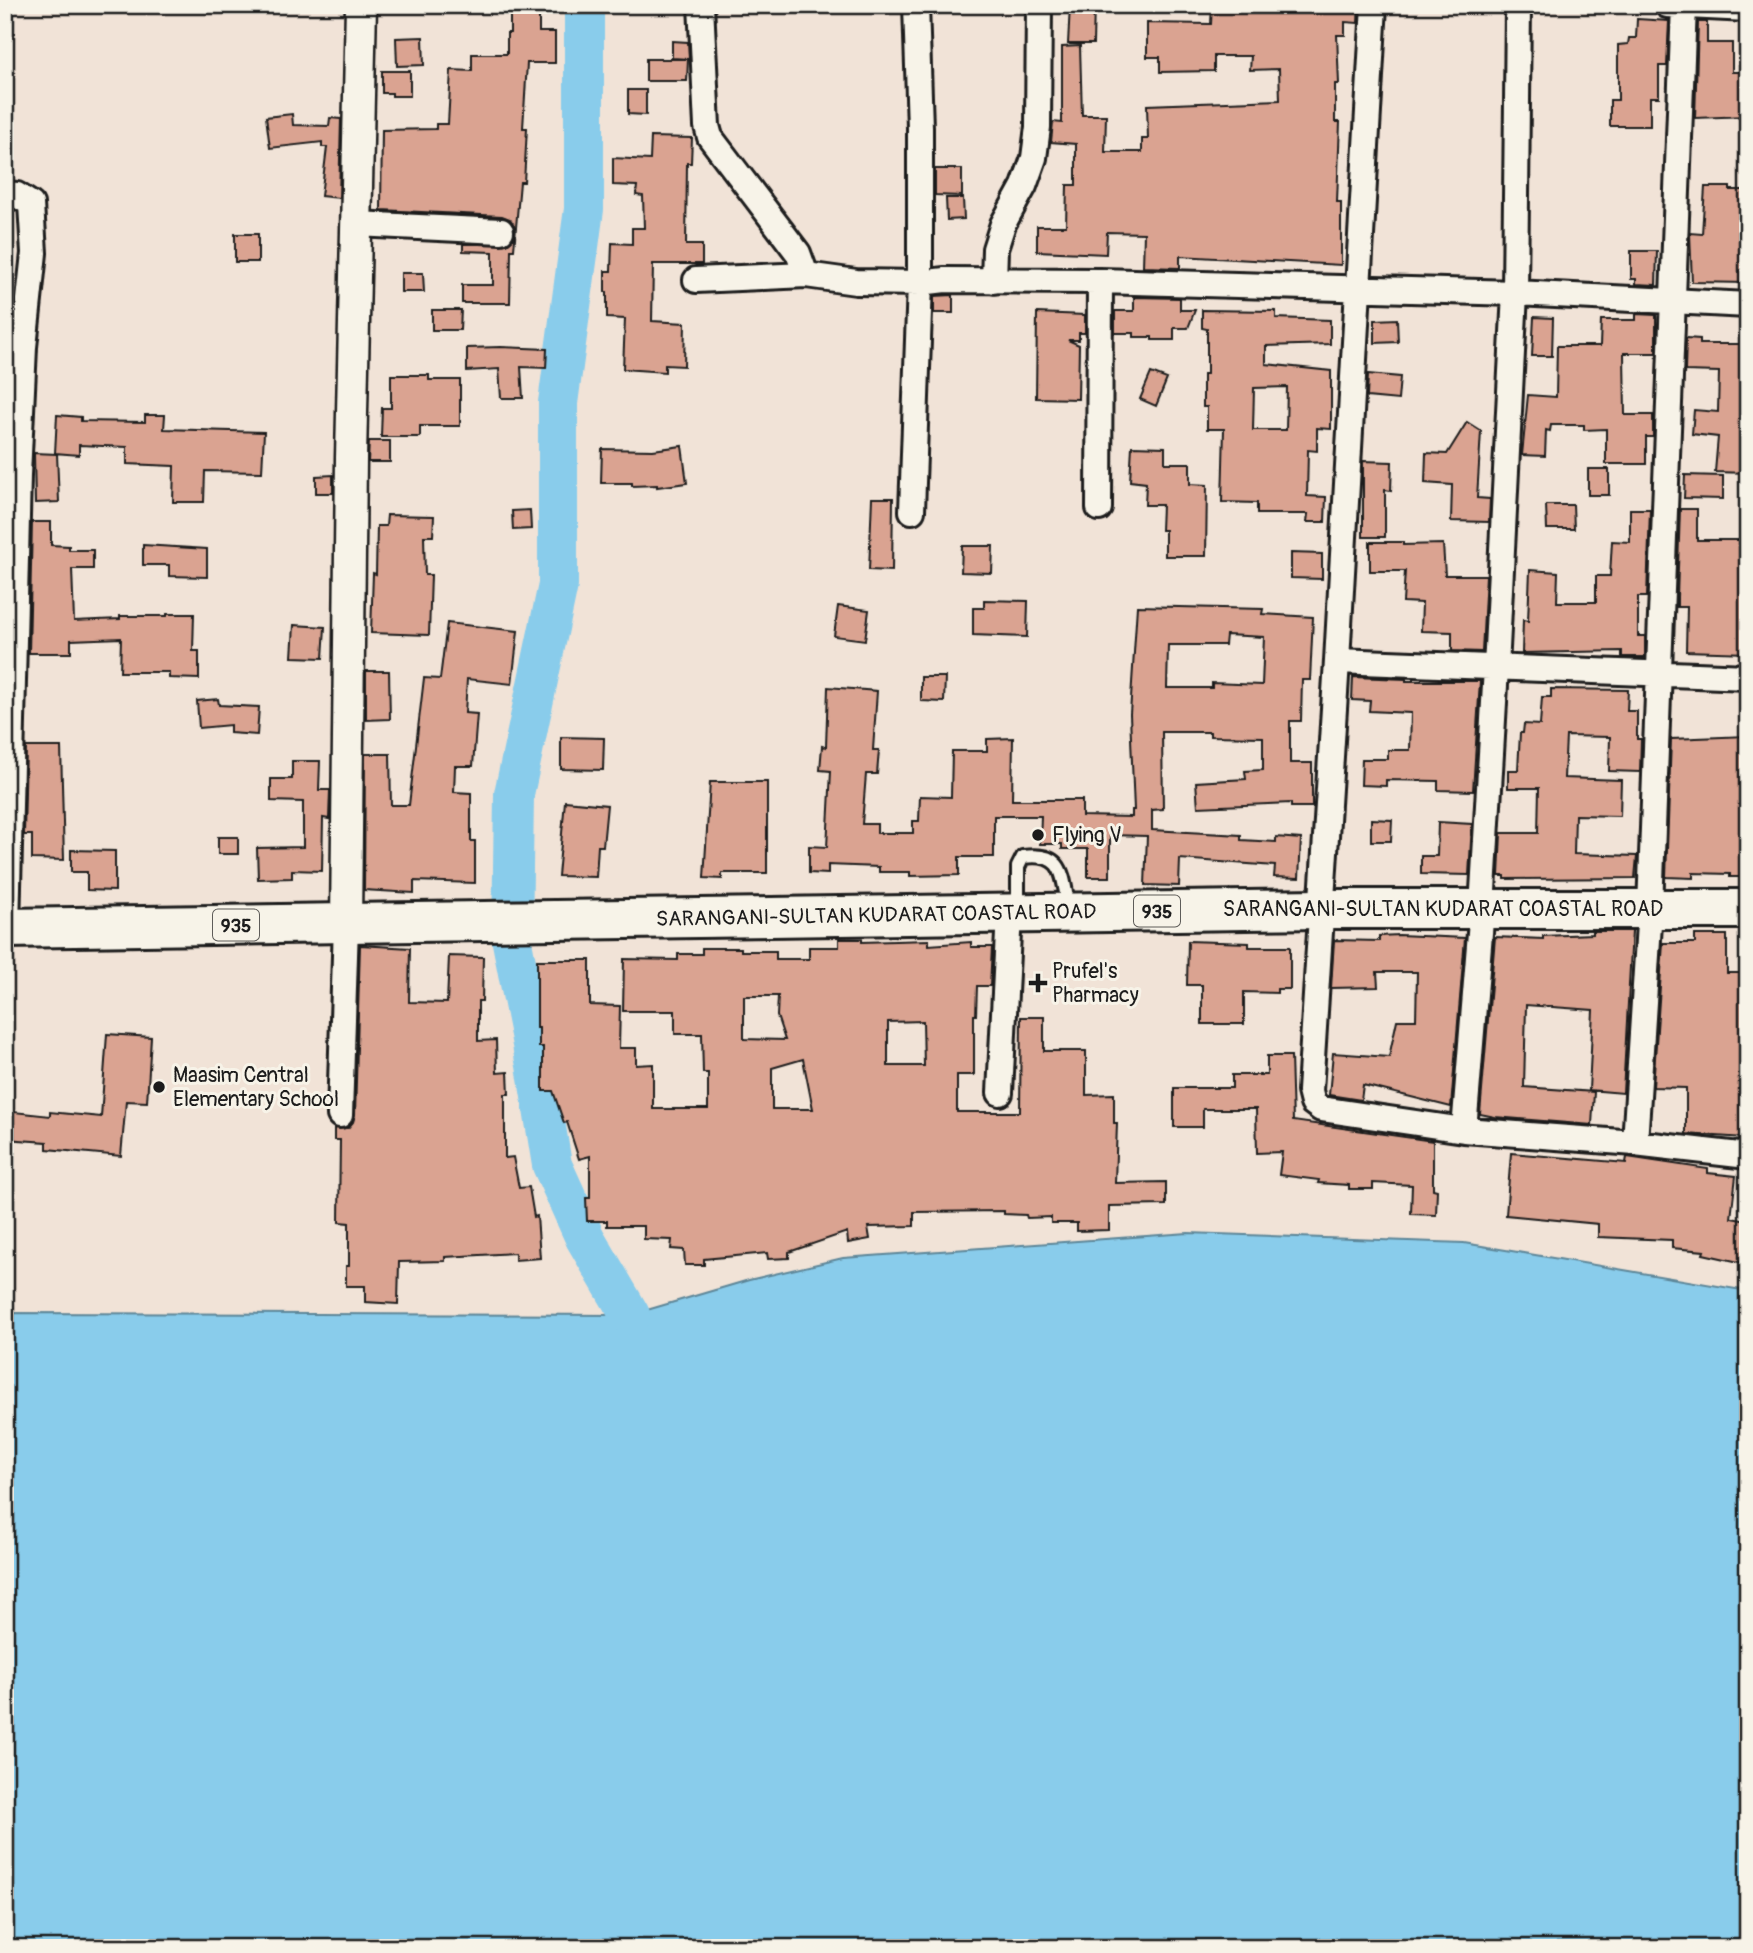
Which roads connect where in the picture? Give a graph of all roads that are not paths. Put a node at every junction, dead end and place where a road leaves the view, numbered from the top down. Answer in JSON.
{"nodes":[{"id":1,"x":361,"y":5,"type":"edge"},
{"id":2,"x":701,"y":5,"type":"edge"},
{"id":3,"x":916,"y":5,"type":"edge"},
{"id":4,"x":1039,"y":5,"type":"edge"},
{"id":5,"x":1374,"y":5,"type":"edge"},
{"id":6,"x":1518,"y":5,"type":"edge"},
{"id":7,"x":1667,"y":5,"type":"edge"},
{"id":8,"x":1684,"y":6,"type":"edge"},
{"id":9,"x":1748,"y":9,"type":"edge"},
{"id":10,"x":5,"y":194,"type":"edge"},
{"id":11,"x":356,"y":224,"type":"junction"},
{"id":12,"x":501,"y":231,"type":"dead end"},
{"id":13,"x":806,"y":275,"type":"junction"},
{"id":14,"x":696,"y":280,"type":"dead end"},
{"id":15,"x":994,"y":281,"type":"junction"},
{"id":16,"x":1100,"y":281,"type":"junction"},
{"id":17,"x":920,"y":283,"type":"junction"},
{"id":18,"x":1356,"y":289,"type":"junction"},
{"id":19,"x":1515,"y":293,"type":"junction"},
{"id":20,"x":1672,"y":302,"type":"junction"},
{"id":21,"x":1748,"y":305,"type":"edge"},
{"id":22,"x":1098,"y":508,"type":"dead end"},
{"id":23,"x":912,"y":511,"type":"dead end"},
{"id":24,"x":1337,"y":661,"type":"junction"},
{"id":25,"x":1496,"y":668,"type":"junction"},
{"id":26,"x":1657,"y":675,"type":"junction"},
{"id":27,"x":1748,"y":677,"type":"edge"},
{"id":28,"x":1482,"y":908,"type":"junction"},
{"id":29,"x":1650,"y":908,"type":"junction"},
{"id":30,"x":1322,"y":909,"type":"junction"},
{"id":31,"x":1748,"y":909,"type":"edge"},
{"id":32,"x":1069,"y":912,"type":"junction"},
{"id":33,"x":1013,"y":913,"type":"junction"},
{"id":34,"x":346,"y":924,"type":"junction"},
{"id":35,"x":6,"y":928,"type":"edge"},
{"id":36,"x":1000,"y":1093,"type":"dead end"},
{"id":37,"x":340,"y":1115,"type":"dead end"},
{"id":38,"x":1464,"y":1130,"type":"junction"},
{"id":39,"x":1636,"y":1143,"type":"junction"},
{"id":40,"x":1748,"y":1156,"type":"edge"}],
"edges":[{"from":1,"to":11,"type":"street"},
{"from":2,"to":13,"type":"street"},
{"from":3,"to":17,"type":"street"},
{"from":4,"to":15,"type":"street"},
{"from":5,"to":18,"type":"street"},
{"from":6,"to":19,"type":"street"},
{"from":7,"to":8,"type":"street"},
{"from":8,"to":9,"type":"street"},
{"from":8,"to":20,"type":"street"},
{"from":10,"to":35,"type":"street"},
{"from":11,"to":12,"type":"street"},
{"from":11,"to":34,"type":"street"},
{"from":13,"to":14,"type":"street"},
{"from":13,"to":17,"type":"street"},
{"from":15,"to":16,"type":"street"},
{"from":15,"to":17,"type":"street"},
{"from":16,"to":18,"type":"street"},
{"from":16,"to":22,"type":"street"},
{"from":17,"to":23,"type":"street"},
{"from":18,"to":19,"type":"street"},
{"from":18,"to":24,"type":"street"},
{"from":19,"to":20,"type":"street"},
{"from":19,"to":25,"type":"street"},
{"from":20,"to":21,"type":"street"},
{"from":20,"to":26,"type":"street"},
{"from":24,"to":25,"type":"street"},
{"from":24,"to":30,"type":"street"},
{"from":25,"to":26,"type":"street"},
{"from":25,"to":28,"type":"street"},
{"from":26,"to":27,"type":"street"},
{"from":26,"to":29,"type":"street"},
{"from":28,"to":29,"type":"main road","name":"SARANGANI-SULTAN KUDARAT COASTAL ROAD","number":"935"},
{"from":28,"to":30,"type":"main road","name":"SARANGANI-SULTAN KUDARAT COASTAL ROAD","number":"935"},
{"from":28,"to":38,"type":"street"},
{"from":29,"to":31,"type":"main road","name":"SARANGANI-SULTAN KUDARAT COASTAL ROAD","number":"935"},
{"from":29,"to":39,"type":"street"},
{"from":30,"to":32,"type":"main road","name":"SARANGANI-SULTAN KUDARAT COASTAL ROAD","number":"935"},
{"from":30,"to":38,"type":"street"},
{"from":32,"to":33,"type":"main road","name":"SARANGANI-SULTAN KUDARAT COASTAL ROAD","number":"935"},
{"from":32,"to":33,"type":"lane"},
{"from":33,"to":34,"type":"main road","name":"SARANGANI-SULTAN KUDARAT COASTAL ROAD","number":"935"},
{"from":33,"to":36,"type":"street"},
{"from":34,"to":35,"type":"main road","name":"SARANGANI-SULTAN KUDARAT COASTAL ROAD","number":"935"},
{"from":34,"to":37,"type":"street"},
{"from":38,"to":39,"type":"street"},
{"from":39,"to":40,"type":"street"}]}
